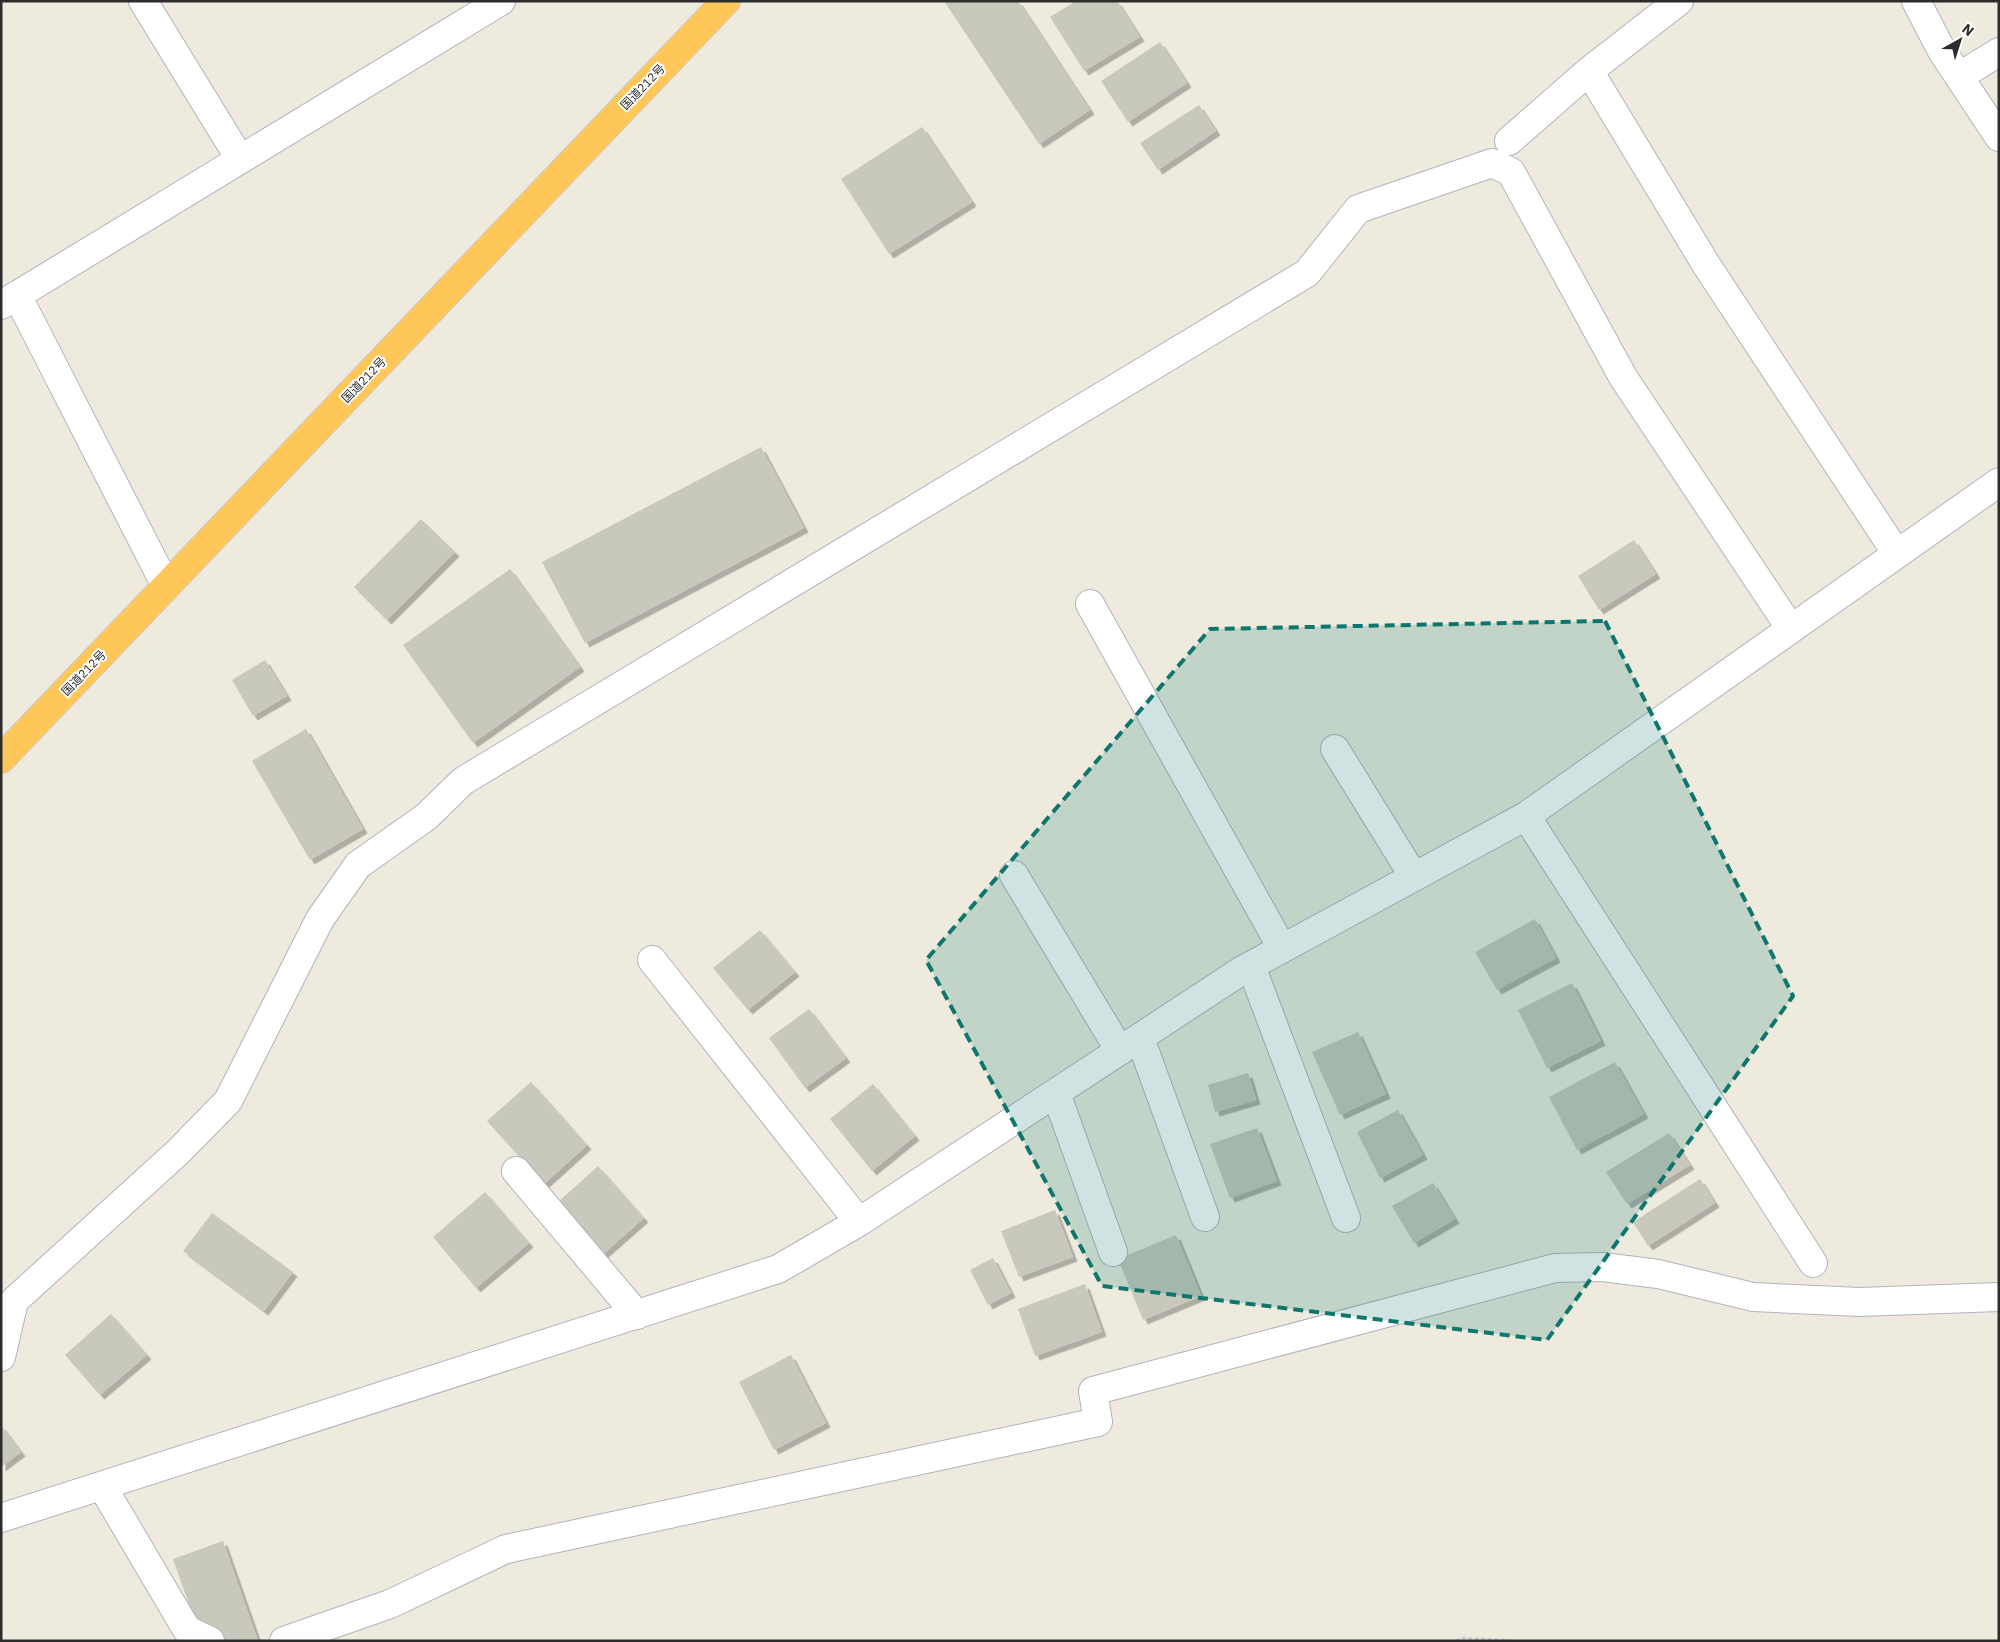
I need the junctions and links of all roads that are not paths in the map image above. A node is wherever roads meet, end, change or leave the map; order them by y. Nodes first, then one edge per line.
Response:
1 (143, 1) edge
2 (501, 1) edge
3 (726, 1) edge
4 (1679, 1) edge
5 (1916, 1) edge
6 (1999, 52) edge
7 (1589, 71) junction
8 (1960, 76) junction
9 (1999, 137) edge
10 (1509, 141) dead end
11 (240, 159) junction
12 (9, 300) edge
13 (1999, 482) edge
14 (1897, 554) junction
15 (166, 586) junction
16 (1090, 604) dead end
17 (1791, 629) junction
18 (1335, 749) dead end
19 (1, 758) edge
20 (1526, 816) junction
21 (1014, 875) dead end
22 (1414, 877) junction
23 (1282, 948) junction
24 (652, 960) dead end
25 (1251, 966) junction
26 (1130, 1044) junction
27 (1056, 1093) junction
28 (516, 1171) dead end
29 (1205, 1217) dead end
30 (1346, 1218) dead end
31 (859, 1222) junction
32 (1113, 1252) dead end
33 (1813, 1263) dead end
34 (1999, 1298) edge
35 (637, 1315) junction
36 (1, 1356) edge
37 (102, 1486) junction
38 (1, 1518) edge
39 (210, 1641) edge
40 (284, 1641) edge

1 - 11 street
2 - 11 street
3 - 15 highway, 国道212号
4 - 7 street
5 - 8 street
6 - 8 street
7 - 10 street
7 - 14 street
8 - 9 street
11 - 12 street
12 - 15 street
13 - 14 street
14 - 17 street
15 - 19 highway, 国道212号
16 - 23 street
17 - 20 street
17 - 36 street
18 - 22 street
20 - 22 street
20 - 33 street
21 - 26 street
22 - 23 street
23 - 25 street
24 - 31 street
25 - 26 street
25 - 30 street
26 - 27 street
26 - 29 street
27 - 31 street
27 - 32 street
28 - 35 street
31 - 35 street
34 - 40 street
35 - 37 street
37 - 38 street
37 - 39 street

